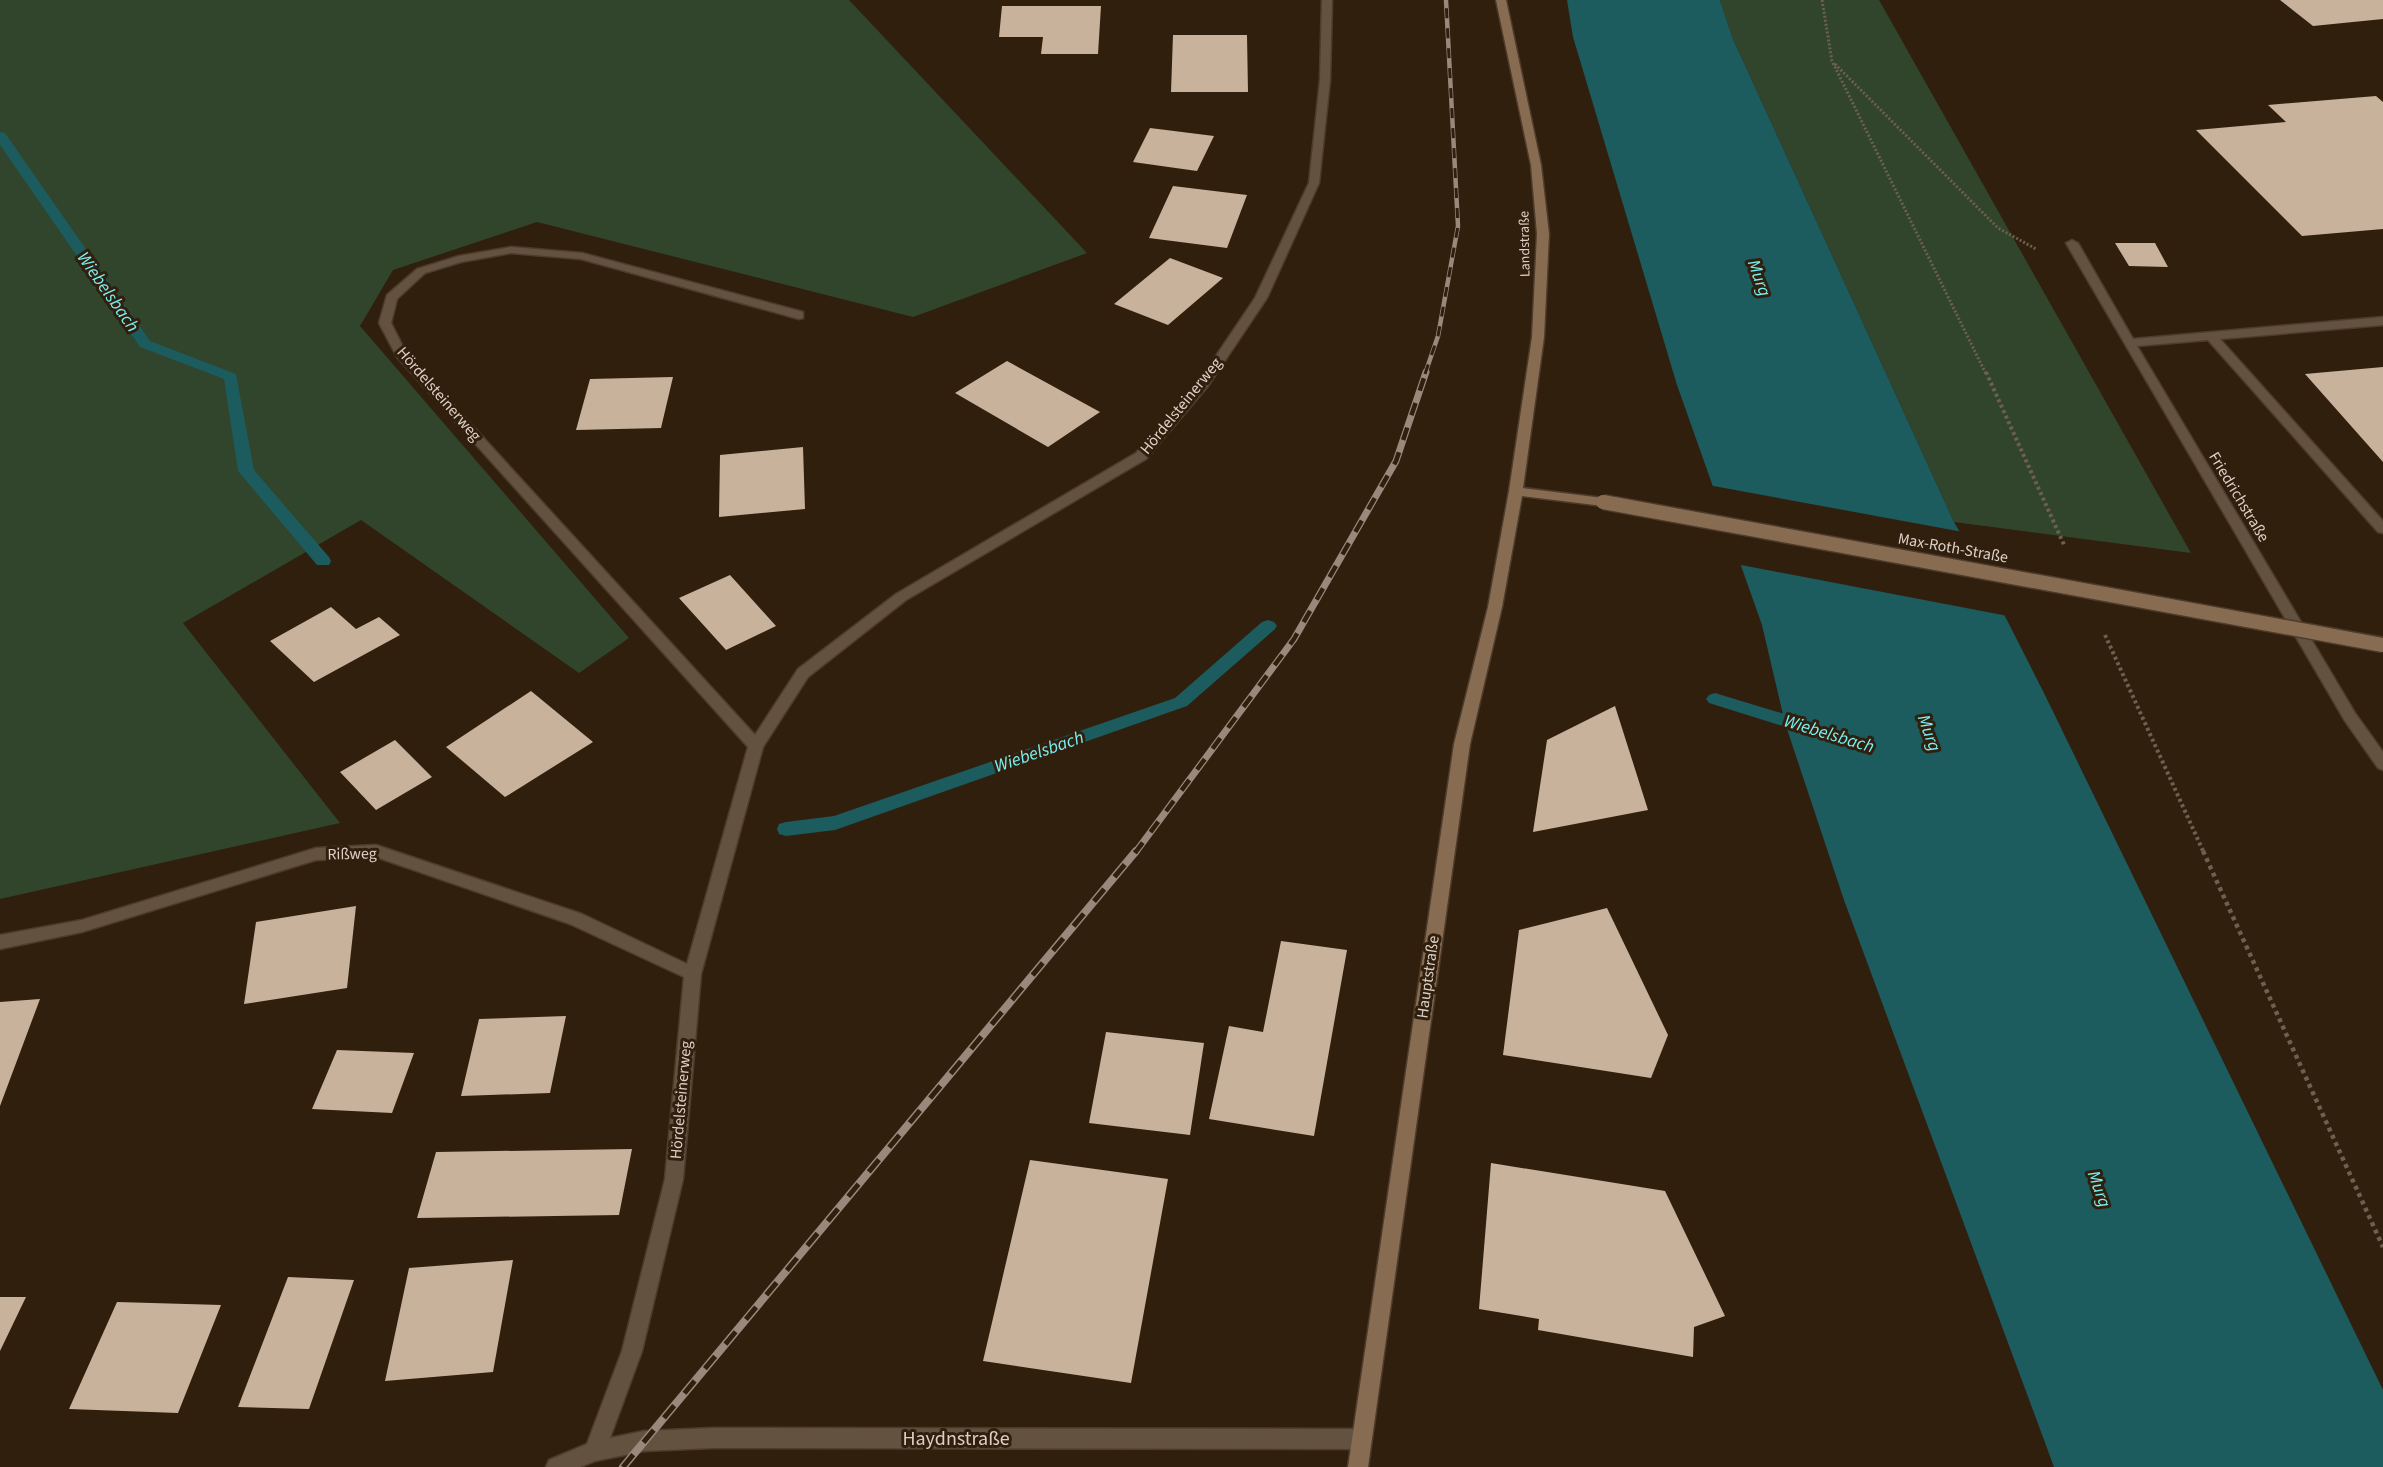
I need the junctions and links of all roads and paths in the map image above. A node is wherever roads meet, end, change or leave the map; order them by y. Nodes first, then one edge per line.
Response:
1 (1327, 0) edge
2 (1501, 0) edge
3 (1832, 61) dead end
4 (2072, 243) dead end
5 (2094, 282) junction
6 (799, 315) dead end
7 (2383, 321) edge
8 (2211, 336) junction
9 (2129, 343) junction
10 (1516, 491) junction
11 (2383, 529) edge
12 (2383, 645) edge
13 (756, 746) junction
14 (2383, 764) edge
15 (0, 942) edge
16 (693, 974) junction
17 (1361, 1439) junction
18 (595, 1451) junction
19 (556, 1467) edge
20 (1358, 1467) edge

1 - 13 street, Hördelsteinerweg
2 - 10 street, Landstraße
3 - 5 path
4 - 5 street, Friedrichstraße
5 - 9 street, Friedrichstraße
6 - 13 street, Hördelsteinerweg
7 - 8 street
8 - 9 street
8 - 11 street
9 - 14 street, Friedrichstraße
10 - 12 street, Max-Roth-Straße, bridge
10 - 17 street, Hauptstraße
13 - 16 street, Hördelsteinerweg
15 - 16 street, Rißweg
16 - 18 street, Hördelsteinerweg
17 - 18 street, Haydnstraße
17 - 20 street, Hauptstraße
18 - 19 street, Haydnstraße

